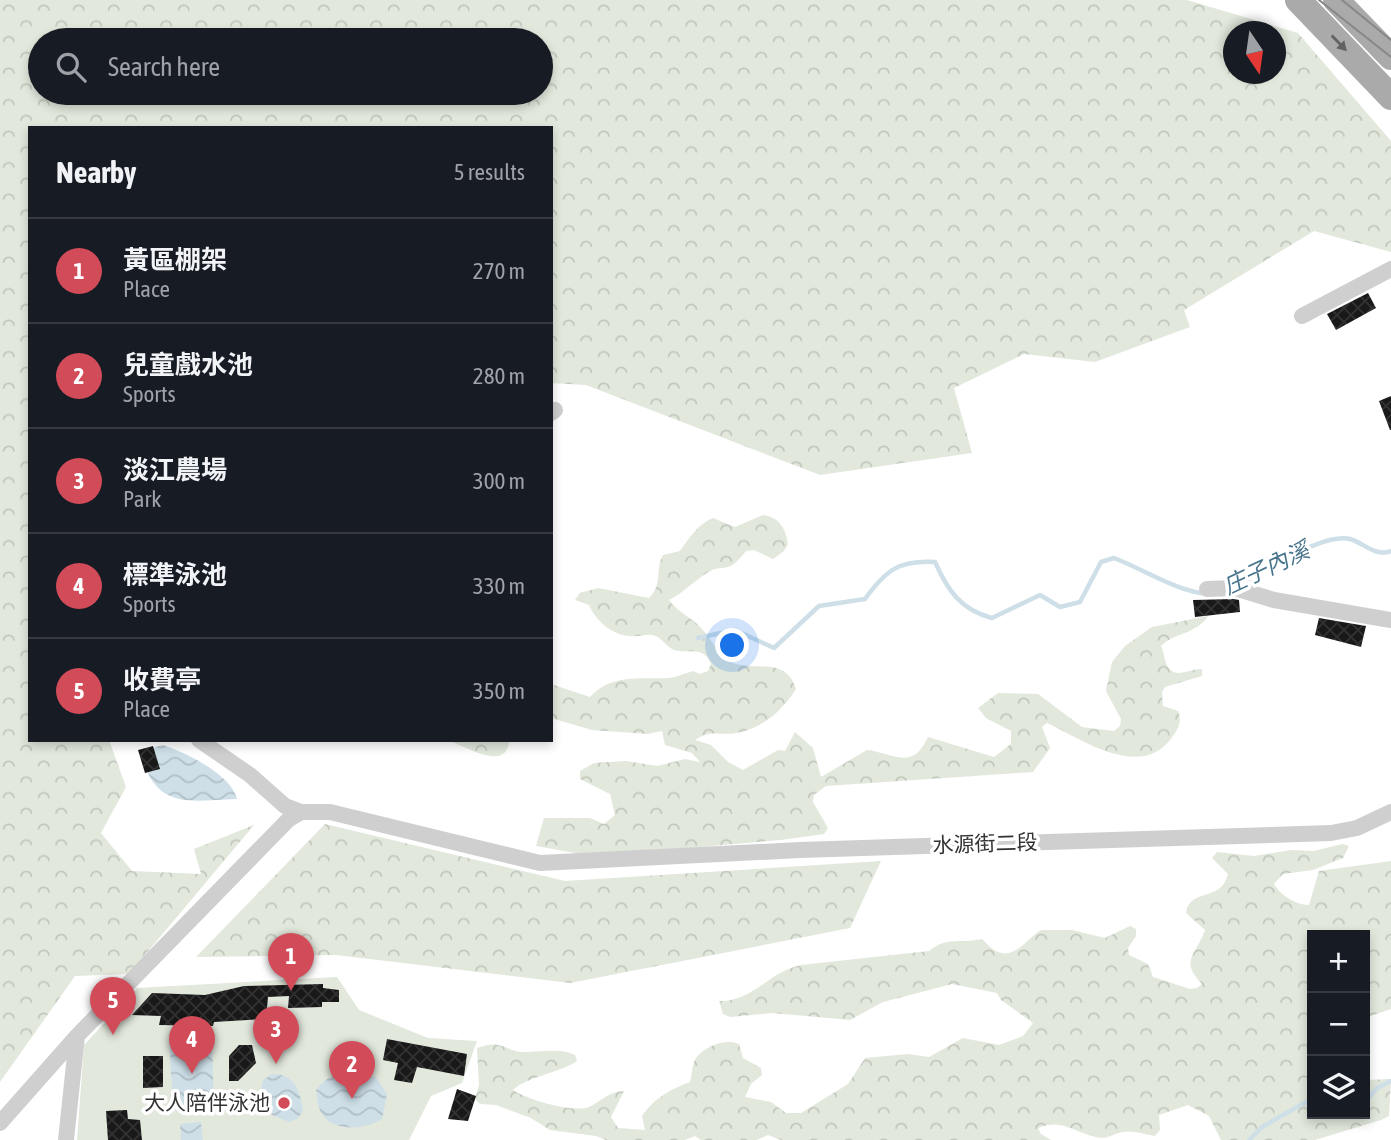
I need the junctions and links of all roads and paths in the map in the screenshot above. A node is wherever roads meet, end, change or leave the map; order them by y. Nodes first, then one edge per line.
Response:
1 (1298, 0) edge
2 (1336, 0) edge
3 (1391, 57) edge
4 (1386, 92) edge
5 (1391, 270) edge
6 (1302, 316) dead end
7 (1207, 589) dead end
8 (1391, 620) edge
9 (202, 742) edge
10 (301, 811) junction
11 (1391, 812) edge
12 (77, 1037) junction
13 (0, 1123) edge
14 (66, 1140) edge

1 -> 4 main road
2 - 3 main road
5 - 6 street
7 - 8 street
9 - 10 street
10 - 11 street, 水源街二段
10 - 12 street
12 - 13 street
12 - 14 street

